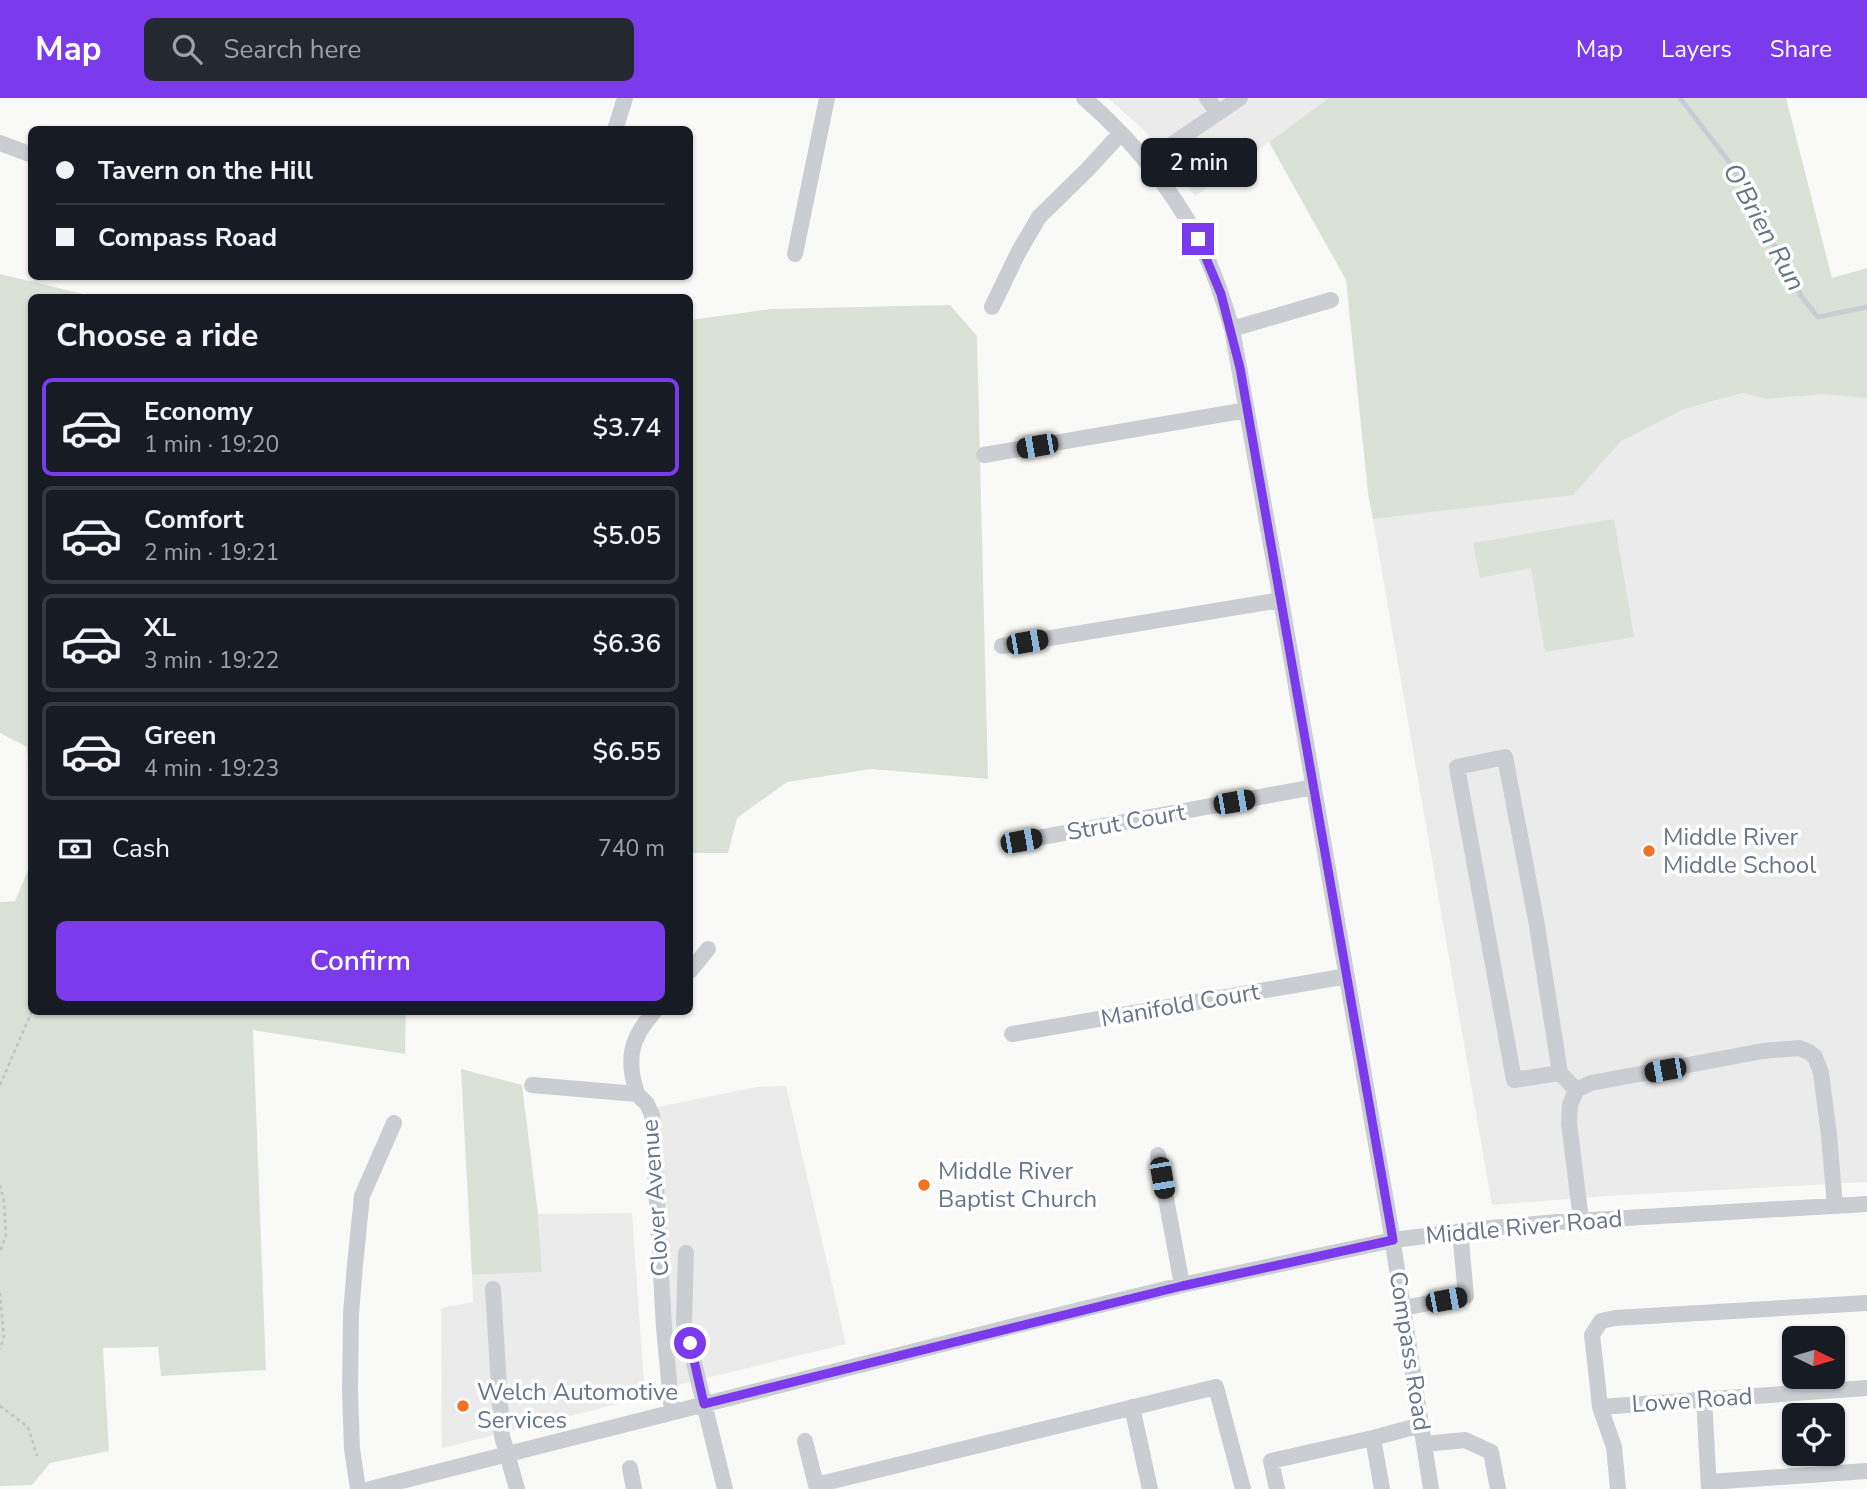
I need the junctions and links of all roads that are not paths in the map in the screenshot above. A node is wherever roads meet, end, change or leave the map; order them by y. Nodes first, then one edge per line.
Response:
1 (625, 98) edge
2 (827, 98) edge
3 (1084, 98) edge
4 (1207, 98) edge
5 (1240, 98) edge
6 (1217, 113) junction
7 (616, 126) edge
8 (1121, 133) junction
9 (0, 143) edge
10 (28, 154) edge
11 (1146, 162) junction
12 (795, 254) dead end
13 (1331, 300) dead end
14 (992, 307) dead end
15 (1231, 330) junction
16 (1247, 410) junction
17 (984, 455) dead end
18 (1281, 600) junction
19 (1002, 646) dead end
20 (1314, 787) junction
21 (1021, 841) dead end
22 (708, 949) dead end
23 (693, 967) edge
24 (1347, 976) junction
25 (651, 1015) edge
26 (1012, 1034) dead end
27 (1560, 1073) junction
28 (532, 1085) dead end
29 (1576, 1090) junction
30 (637, 1094) junction
31 (394, 1123) dead end
32 (1158, 1155) dead end
33 (1867, 1204) edge
34 (1835, 1206) junction
35 (1581, 1220) junction
36 (1460, 1231) junction
37 (1393, 1240) junction
38 (686, 1252) dead end
39 (1182, 1286) junction
40 (493, 1289) dead end
41 (1867, 1303) edge
42 (1403, 1308) junction
43 (1867, 1388) edge
44 (1704, 1399) junction
45 (704, 1404) junction
46 (1132, 1407) junction
47 (1601, 1407) junction
48 (672, 1412) junction
49 (1421, 1425) junction
50 (1373, 1438) junction
51 (805, 1441) dead end
52 (1424, 1444) junction
53 (507, 1454) junction
54 (630, 1468) dead end
55 (1867, 1471) edge
56 (1785, 1483) edge
57 (411, 1484) edge
58 (1709, 1486) edge
59 (817, 1487) edge
60 (358, 1489) edge
61 (370, 1489) edge
62 (517, 1489) edge
63 (634, 1489) edge
64 (725, 1489) edge
65 (1150, 1489) edge
66 (1243, 1489) edge
67 (1278, 1489) edge
68 (1382, 1489) edge
69 (1431, 1489) edge
70 (1498, 1489) edge
71 (1618, 1489) edge

1 - 7 street
2 - 12 street
3 - 8 street, Compass Road
4 - 6 street
5 - 6 street
6 - 11 street
8 - 11 street, Compass Road
8 - 14 street
9 - 10 street
11 - 15 street, Compass Road
13 - 15 street
15 - 16 street, Compass Road
16 - 17 street
16 - 18 street, Compass Road
18 - 19 street
18 - 20 street, Compass Road
20 - 21 street, Strut Court
20 - 24 street, Compass Road
22 - 23 street
24 - 26 street, Manifold Court
24 - 37 street, Compass Road
25 - 30 street
27 - 27 street
27 - 29 street
28 - 30 street, Clover Avenue
29 - 34 street
29 - 35 street
30 - 48 street, Clover Avenue
31 - 60 street
32 - 39 street
33 - 34 street, Middle River Road
34 - 35 street, Middle River Road
35 - 36 street, Middle River Road
36 - 37 street, Middle River Road
36 - 42 street
37 - 39 street, Middle River Road
37 - 42 street, Compass Road
38 - 45 street
39 - 45 street, Middle River Road
40 - 53 street
41 - 47 street
42 - 49 street, Compass Road
43 - 44 street, Lowe Road
44 - 47 street, Lowe Road
44 - 58 street
45 - 48 street, Middle River Road
45 - 64 street
46 - 59 street
46 - 65 street
46 - 66 street
47 - 71 street
48 - 53 street, Middle River Road
49 - 50 street
49 - 52 street, Compass Road
50 - 67 street
50 - 68 street
51 - 59 street
52 - 69 street, Compass Road
52 - 70 street
53 - 57 street, Middle River Road
53 - 62 street
54 - 63 street
55 - 56 street
56 - 58 street
57 - 61 street, Middle River Road

